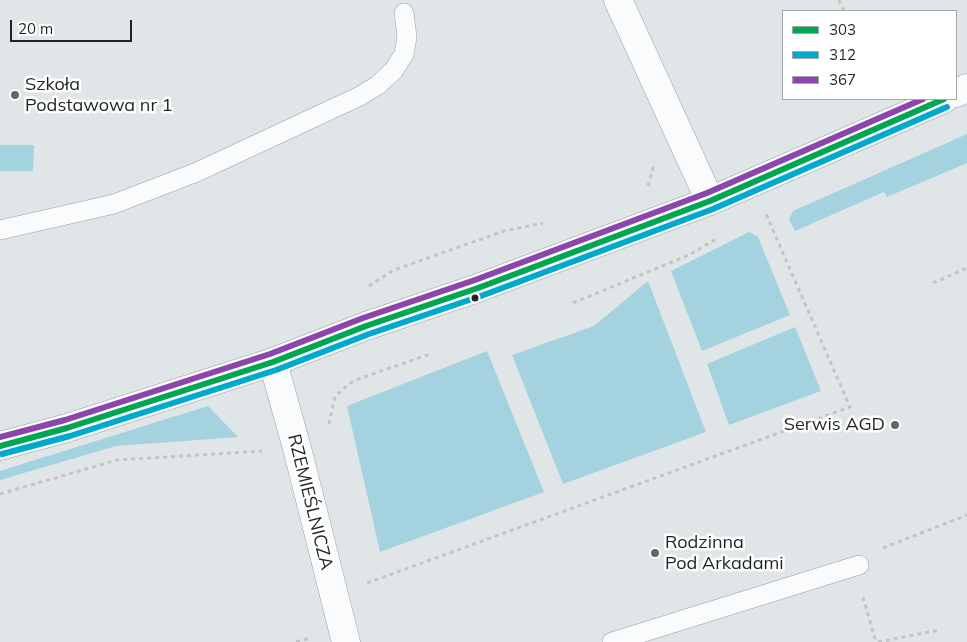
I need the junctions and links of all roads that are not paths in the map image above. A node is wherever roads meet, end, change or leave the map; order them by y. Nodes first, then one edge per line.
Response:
1 (618, 0) edge
2 (404, 13) dead end
3 (942, 100) edge
4 (710, 201) junction
5 (0, 230) edge
6 (273, 362) junction
7 (0, 446) edge
8 (859, 565) road end
9 (346, 642) edge
10 (612, 642) edge

1 - 4 street
2 - 5 lane
3 - 4 street
4 - 6 street
6 - 7 street
6 - 9 street, RZEMIEŚLNICZA
8 - 10 lane

